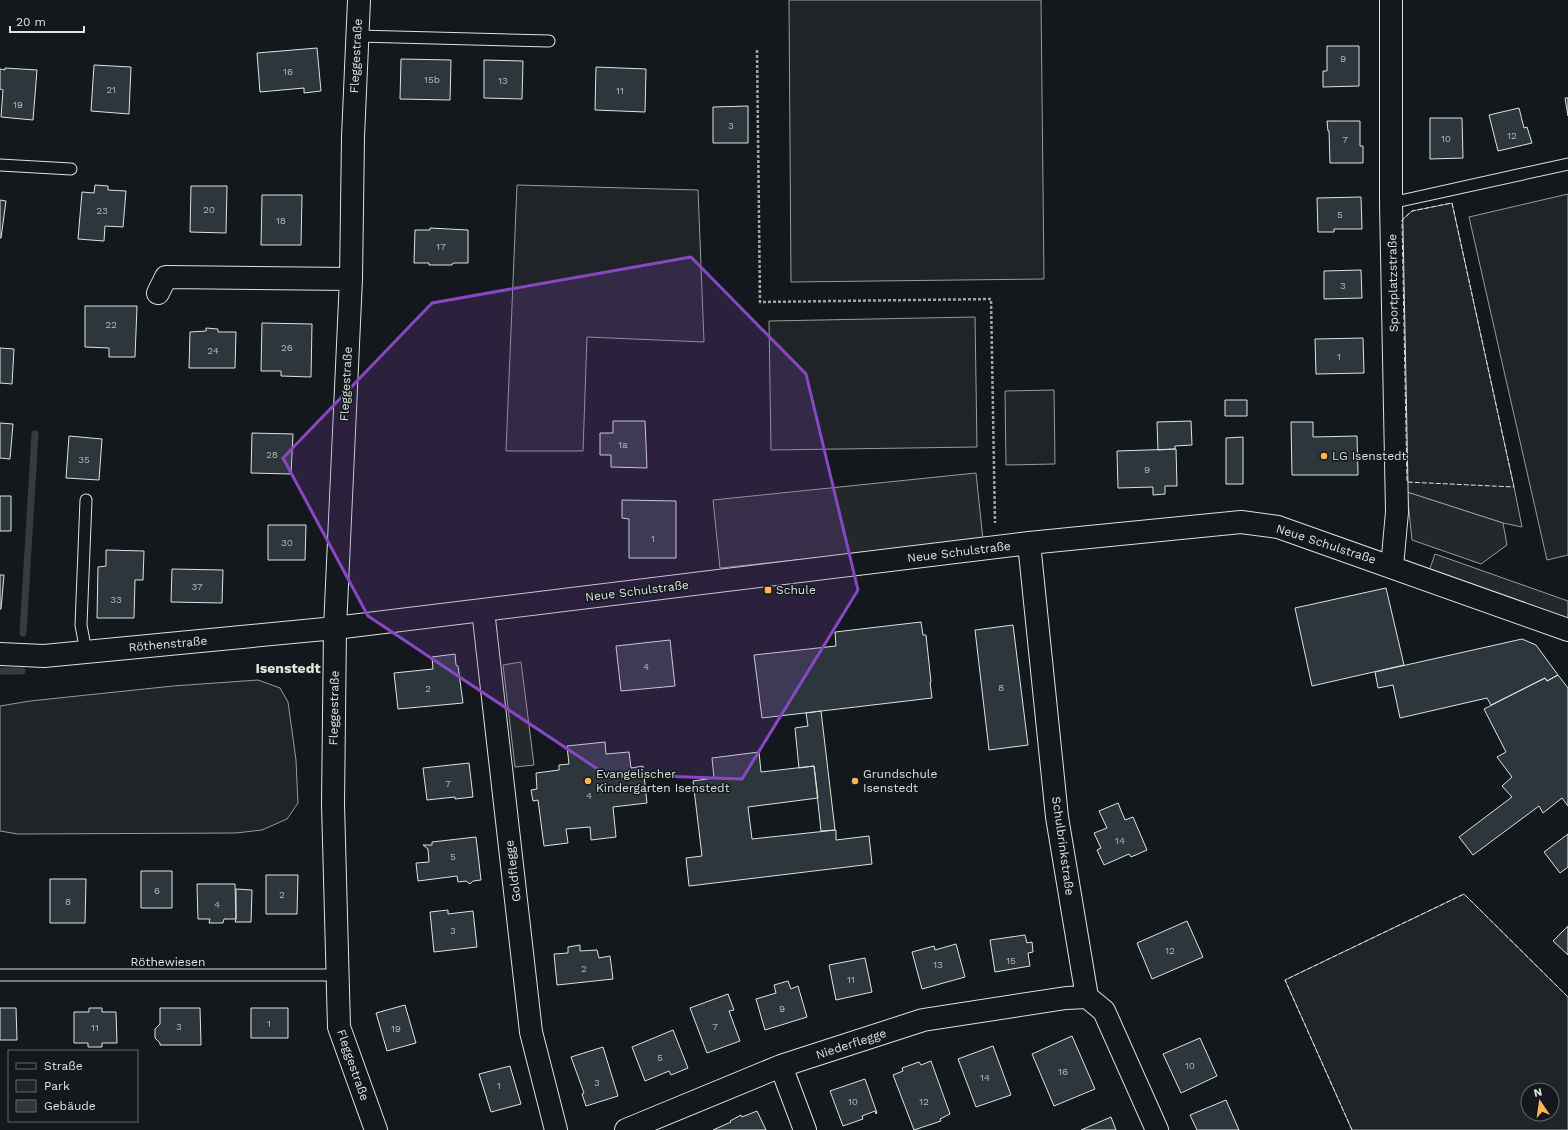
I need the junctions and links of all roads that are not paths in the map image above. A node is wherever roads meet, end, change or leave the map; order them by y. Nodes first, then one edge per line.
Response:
1 (359, 0) edge
2 (1391, 0) edge
3 (358, 36) junction
4 (549, 41) dead end
5 (1568, 164) edge
6 (0, 165) edge
7 (71, 169) dead end
8 (1391, 203) junction
9 (351, 279) junction
10 (158, 293) dead end
11 (86, 500) dead end
12 (1029, 543) junction
13 (1392, 566) junction
14 (483, 610) junction
15 (335, 628) junction
16 (1568, 630) edge
17 (86, 652) junction
18 (0, 654) edge
19 (0, 975) edge
20 (337, 975) junction
21 (1087, 997) junction
22 (781, 1066) junction
23 (376, 1130) edge
24 (556, 1130) edge
25 (626, 1130) edge
26 (805, 1130) edge
27 (1157, 1130) edge

1 - 3 street, Fleggestraße
2 - 8 street, Sportplatzstraße
3 - 4 lane
3 - 9 street, Fleggestraße
5 - 8 lane
6 - 7 lane
8 - 13 street, Sportplatzstraße
9 - 10 street
9 - 15 street, Fleggestraße
11 - 17 lane
12 - 13 street, Neue Schulstraße
12 - 14 street, Neue Schulstraße
12 - 21 street, Schulbrinkstraße
13 - 16 street, Neue Schulstraße
14 - 15 street, Neue Schulstraße
14 - 24 street, Goldflegge
15 - 17 street, Röthenstraße
15 - 20 street, Fleggestraße
17 - 18 street, Röthenstraße
19 - 20 lane, Röthewiesen
20 - 23 street, Fleggestraße
21 - 22 street, Niederflegge
21 - 27 street
22 - 25 street, Niederflegge
22 - 26 street

